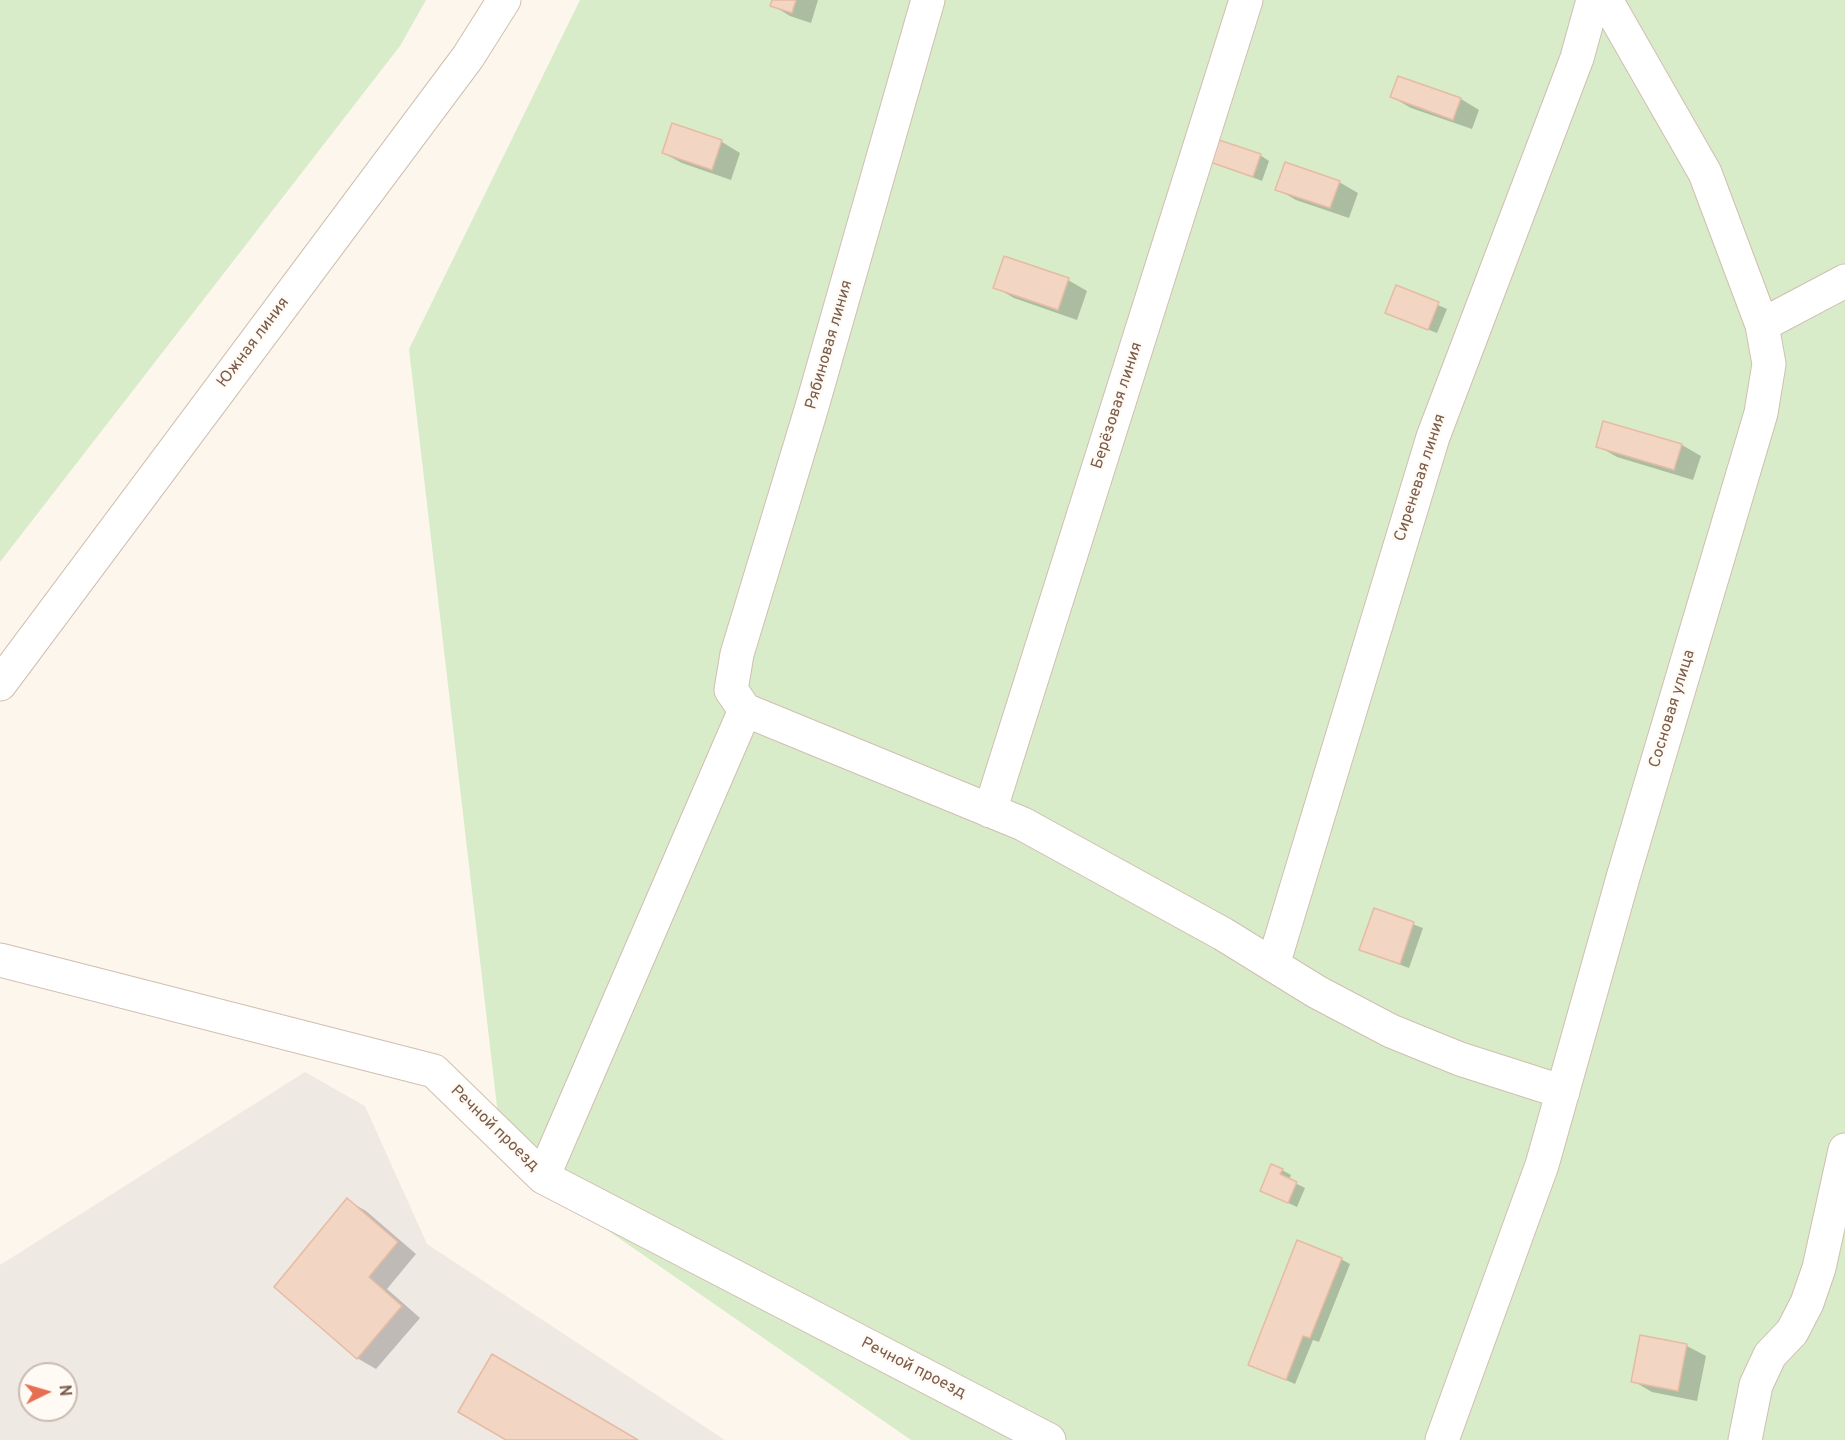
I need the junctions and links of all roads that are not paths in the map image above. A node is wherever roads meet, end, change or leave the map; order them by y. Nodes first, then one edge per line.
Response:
1 (504, 0) edge
2 (928, 0) edge
3 (1246, 0) edge
4 (1593, 0) edge
5 (1606, 0) edge
6 (1845, 281) edge
7 (1762, 325) junction
8 (0, 684) edge
9 (738, 700) junction
10 (990, 811) junction
11 (0, 960) edge
12 (1273, 965) junction
13 (1563, 1092) junction
14 (1845, 1150) edge
15 (543, 1177) junction
16 (1049, 1440) edge
17 (1442, 1440) edge
18 (1745, 1440) edge

1 - 8 street, Южная линия
2 - 9 street, Рябиновая линия
3 - 10 street, Берёзовая линия
4 - 12 street, Сиреневая линия
5 - 7 street, Сосновая улица
6 - 7 street
7 - 13 street, Сосновая улица
9 - 10 street
9 - 15 street, Рябиновая линия
10 - 12 street
11 - 15 street, Речной проезд
12 - 13 street
13 - 17 street, Сосновая улица
14 - 18 street
15 - 16 street, Речной проезд

